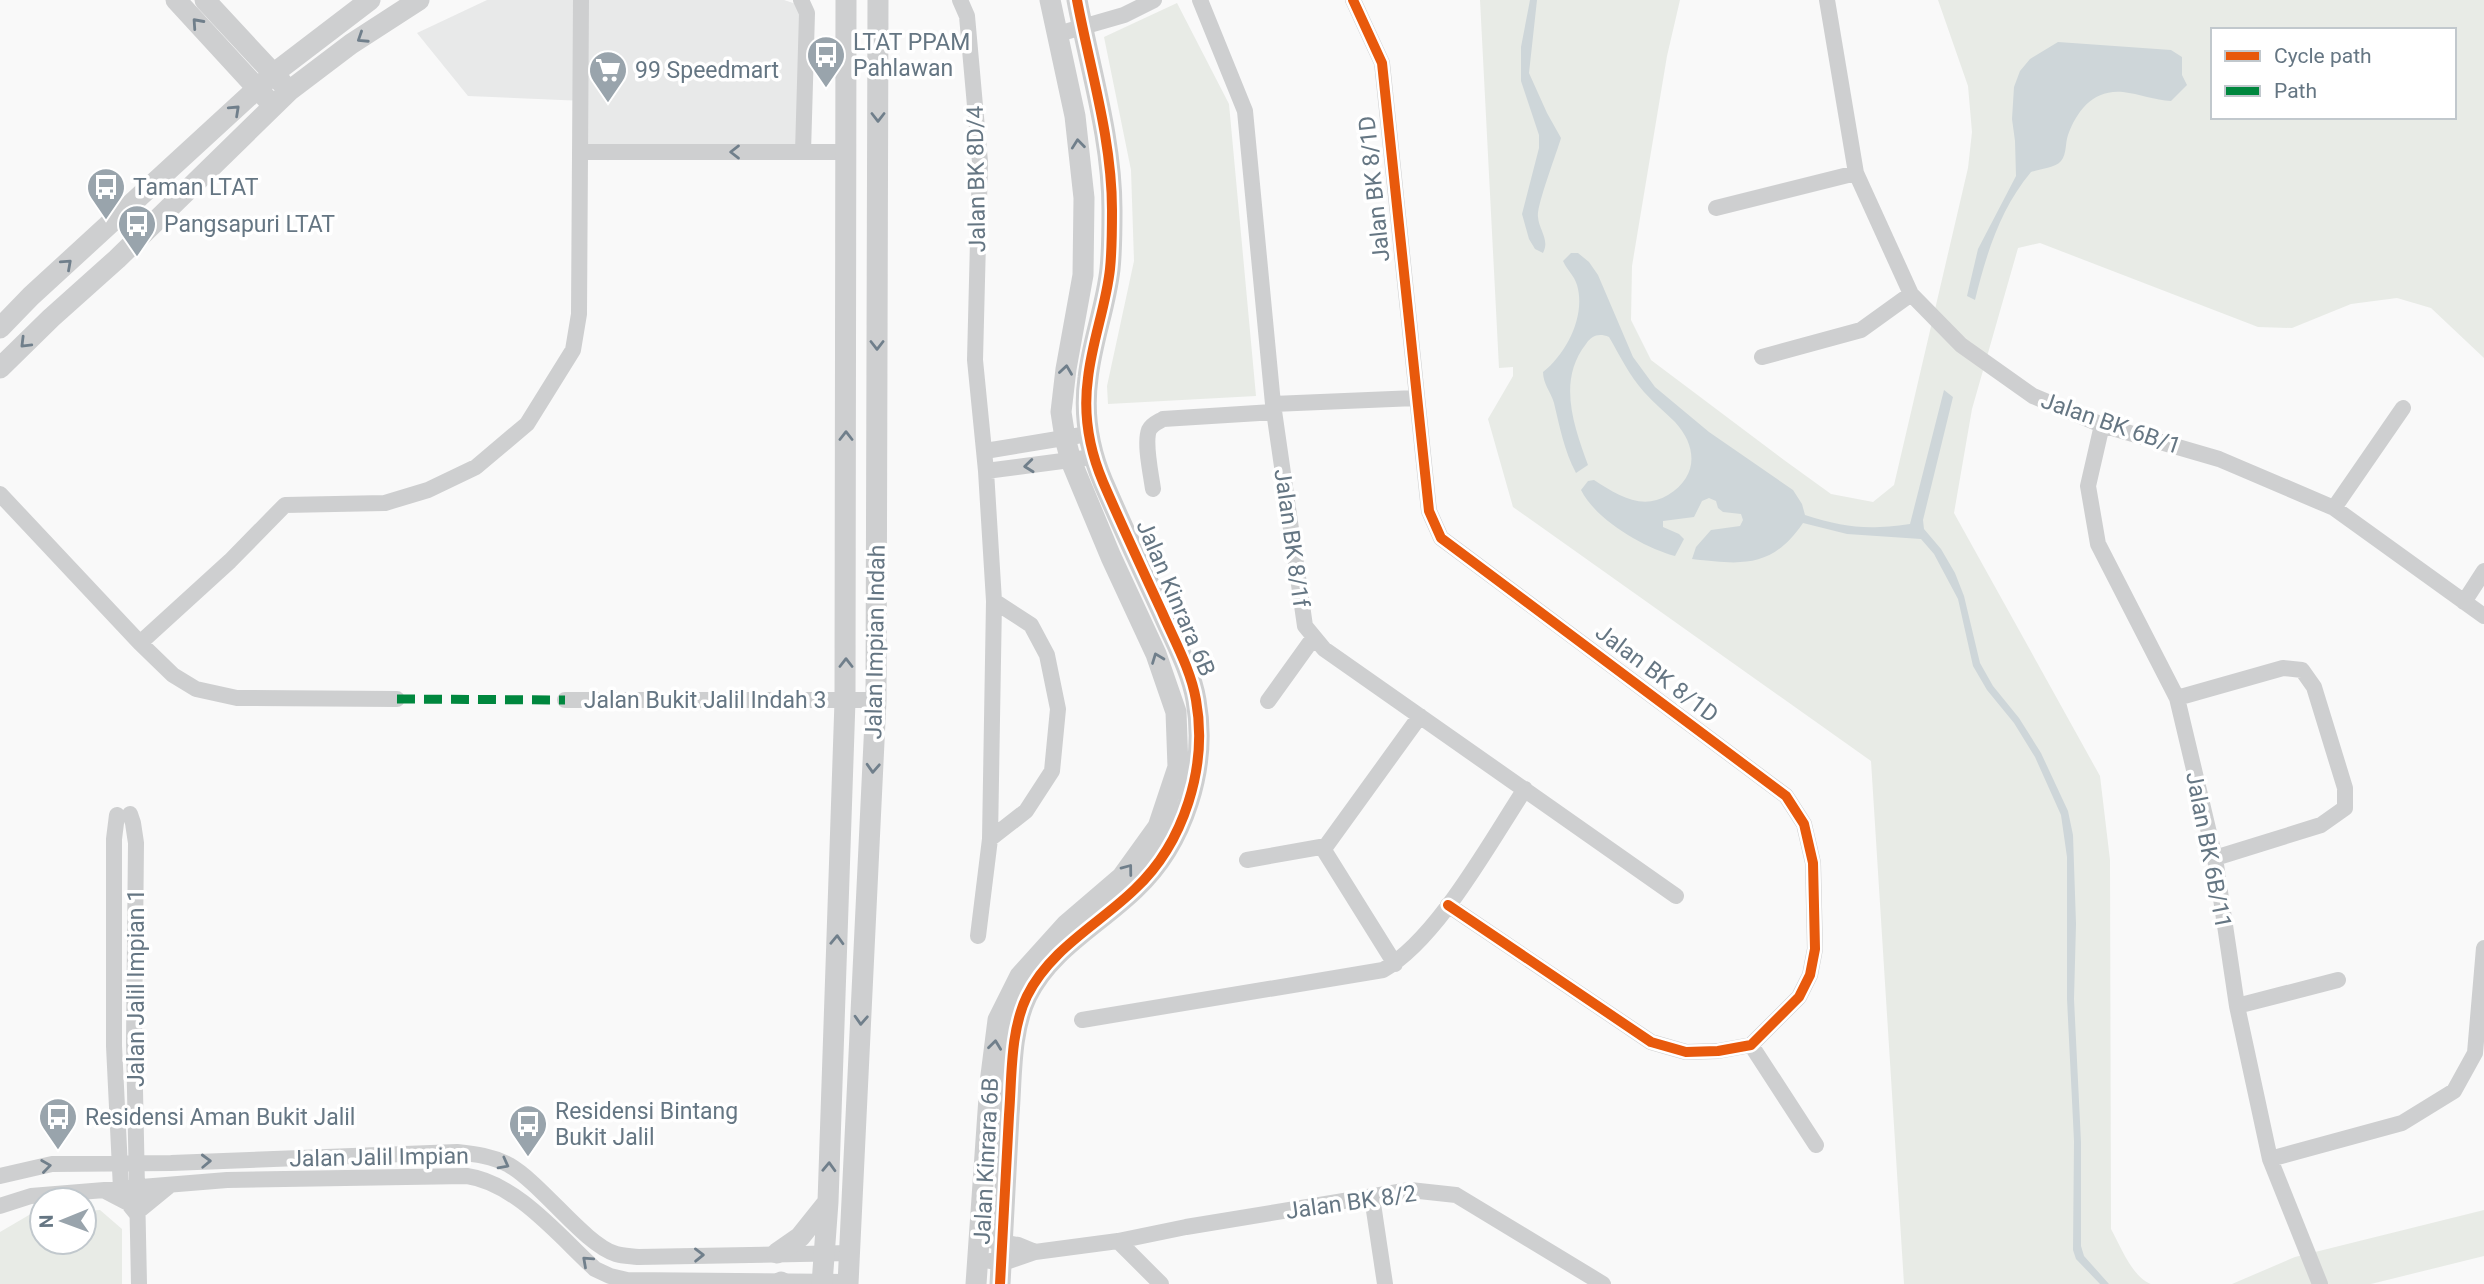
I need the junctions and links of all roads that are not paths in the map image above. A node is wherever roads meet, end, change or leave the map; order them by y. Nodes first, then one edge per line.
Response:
1 (176, 0) edge
2 (205, 0) edge
3 (370, 0) edge
4 (419, 0) edge
5 (581, 0) edge
6 (801, 0) edge
7 (878, 0) edge
8 (960, 0) edge
9 (1050, 0) edge
10 (1077, 0) edge
11 (1152, 0) edge
12 (1199, 0) edge
13 (1353, 0) edge
14 (1827, 0) edge
15 (845, 2) edge
16 (1082, 26) junction
17 (1058, 34) junction
18 (266, 81) junction
19 (289, 91) junction
20 (273, 106) junction
21 (581, 152) junction
22 (803, 152) junction
23 (846, 152) junction
24 (1856, 173) junction
25 (1716, 208) dead end
26 (1910, 294) junction
27 (31, 296) junction
28 (51, 318) junction
29 (0, 328) edge
30 (1762, 357) dead end
31 (0, 368) edge
32 (1416, 398) junction
33 (1273, 408) junction
34 (2403, 408) dead end
35 (2102, 425) junction
36 (1088, 434) junction
37 (1065, 438) junction
38 (985, 451) junction
39 (1093, 457) junction
40 (1071, 461) junction
41 (986, 471) junction
42 (1153, 489) dead end
43 (0, 494) edge
44 (2334, 508) junction
45 (2484, 571) edge
46 (994, 601) junction
47 (2464, 602) junction
48 (2484, 616) edge
49 (1314, 637) junction
50 (140, 643) junction
51 (2177, 698) junction
52 (397, 699) dead end
53 (565, 700) dead end
54 (876, 700) junction
55 (845, 701) junction
56 (1268, 701) dead end
57 (1420, 716) junction
58 (1525, 789) junction
59 (990, 839) junction
60 (1322, 847) junction
61 (136, 849) junction
62 (114, 850) junction
63 (2215, 858) junction
64 (1247, 860) dead end
65 (1676, 896) dead end
66 (1448, 905) junction
67 (978, 936) dead end
68 (2484, 948) edge
69 (1395, 964) junction
70 (2338, 980) dead end
71 (2237, 1006) junction
72 (1082, 1020) dead end
73 (1751, 1045) junction
74 (137, 1132) junction
75 (118, 1135) junction
76 (1816, 1145) dead end
77 (2270, 1158) junction
78 (93, 1163) junction
79 (120, 1163) junction
80 (137, 1163) junction
81 (171, 1163) junction
82 (0, 1176) edge
83 (172, 1185) junction
84 (121, 1189) junction
85 (1372, 1197) junction
86 (828, 1202) junction
87 (0, 1206) edge
88 (136, 1213) junction
89 (978, 1238) junction
90 (1118, 1241) junction
91 (824, 1252) junction
92 (1001, 1252) junction
93 (777, 1253) junction
94 (850, 1253) junction
95 (977, 1261) junction
96 (783, 1283) edge
97 (822, 1283) edge
98 (848, 1283) edge
99 (139, 1284) edge
100 (976, 1284) edge
101 (1000, 1284) edge
102 (1161, 1284) edge
103 (1385, 1284) edge
104 (1603, 1284) edge
105 (2320, 1284) edge

18 -> 1 street
2 - 18 street
3 - 18 street
4 -> 19 street
5 - 21 street
6 - 22 street
7 -> 54 street, Jalan Impian Indah
8 - 38 street, Jalan BK 8D/4
9 - 17 street, Jalan Kinrara 6B
10 - 16 street, Jalan Kinrara 6B
11 - 16 street
12 - 33 street, Jalan BK 8/1f
13 - 32 street, Jalan BK 8/1D
14 - 24 street, Jalan BK 6B/1
15 - 23 street, Jalan Impian Indah
16 - 17 street
16 - 36 street, Jalan Kinrara 6B
37 -> 17 street, Jalan Kinrara 6B
18 - 19 street
18 - 20 street
27 -> 18 street
19 - 20 street
20 - 28 street
22 -> 21 street
21 - 50 street
22 - 23 street
55 -> 23 street, Jalan Impian Indah
24 - 25 street
24 - 26 street, Jalan BK 6B/1
26 - 30 street
26 - 35 street, Jalan BK 6B/1
27 - 28 street
27 - 29 street
28 -> 31 street
32 - 33 street
32 - 73 street, Jalan BK 8/1D
33 - 42 street
33 - 49 street, Jalan BK 8/1f
34 - 44 street
35 - 44 street, Jalan BK 6B/1
35 - 51 street, Jalan BK 6B/11
36 - 37 street
36 - 39 street, Jalan Kinrara 6B
37 - 38 street
37 - 40 street, Jalan Kinrara 6B
38 - 41 street, Jalan BK 8D/4
39 - 40 street
39 - 92 street, Jalan Kinrara 6B
40 -> 41 street
89 -> 40 street, Jalan Kinrara 6B
41 - 46 street, Jalan BK 8D/4
43 - 50 street
44 - 47 street, Jalan BK 6B/1
45 - 47 street
46 - 59 street, Jalan BK 8D/4
46 - 59 street
47 - 48 street, Jalan BK 6B/1
49 - 56 street
49 - 57 street, Jalan BK 8/1f
50 - 52 street
51 - 63 street, Jalan BK 6B/11
51 - 63 street
53 - 55 street, Jalan Bukit Jalil Indah 3
54 - 55 street, Jalan Bukit Jalil Indah 3
54 -> 94 street, Jalan Impian Indah
86 -> 55 street, Jalan Impian Indah
57 - 58 street, Jalan BK 8/1f
57 - 60 street
58 - 65 street, Jalan BK 8/1f
58 - 66 street
59 - 67 street, Jalan BK 8D/4
60 - 64 street
60 - 69 street
61 - 62 street
61 - 62 street, Jalan Jalil Impian 1
61 - 74 street, Jalan Jalil Impian 1
62 - 75 street, Jalan Jalil Impian 1
63 - 71 street, Jalan BK 6B/11
66 - 69 street
66 - 73 street
68 - 77 street
69 - 72 street
70 - 71 street
71 - 77 street, Jalan BK 6B/11
73 - 76 street
74 - 80 street, Jalan Jalil Impian 1
74 - 81 street
75 - 78 street
75 - 79 street, Jalan Jalil Impian 1
77 - 105 street, Jalan BK 6B/11
78 - 79 street, Jalan Jalil Impian
82 -> 78 street, Jalan Jalil Impian
79 - 80 street, Jalan Jalil Impian
79 - 84 street, Jalan Jalil Impian 1
80 - 81 street, Jalan Jalil Impian
80 - 84 street, Jalan Jalil Impian 1
81 -> 93 street, Jalan Jalil Impian
83 - 84 street, Jalan Jalil Impian
83 - 88 street
96 -> 83 street, Jalan Jalil Impian
84 - 87 street, Jalan Jalil Impian
84 - 88 street
84 - 88 street
85 - 90 street, Jalan BK 8/2
85 - 103 street
85 - 104 street, Jalan BK 8/2
86 - 91 street, Jalan Impian Indah
86 - 93 street
88 - 99 street
89 - 92 street
89 - 95 street, Jalan Kinrara 6B
90 - 92 street, Jalan BK 8/2
90 - 102 street
91 - 93 street, Jalan Jalil Impian
91 - 94 street, Jalan Jalil Impian
91 - 97 street, Jalan Impian Indah
92 - 95 street
92 - 101 street, Jalan Kinrara 6B
94 - 98 street, Jalan Impian Indah
95 - 100 street, Jalan Kinrara 6B
96 - 97 street, Jalan Jalil Impian
97 - 98 street, Jalan Jalil Impian

